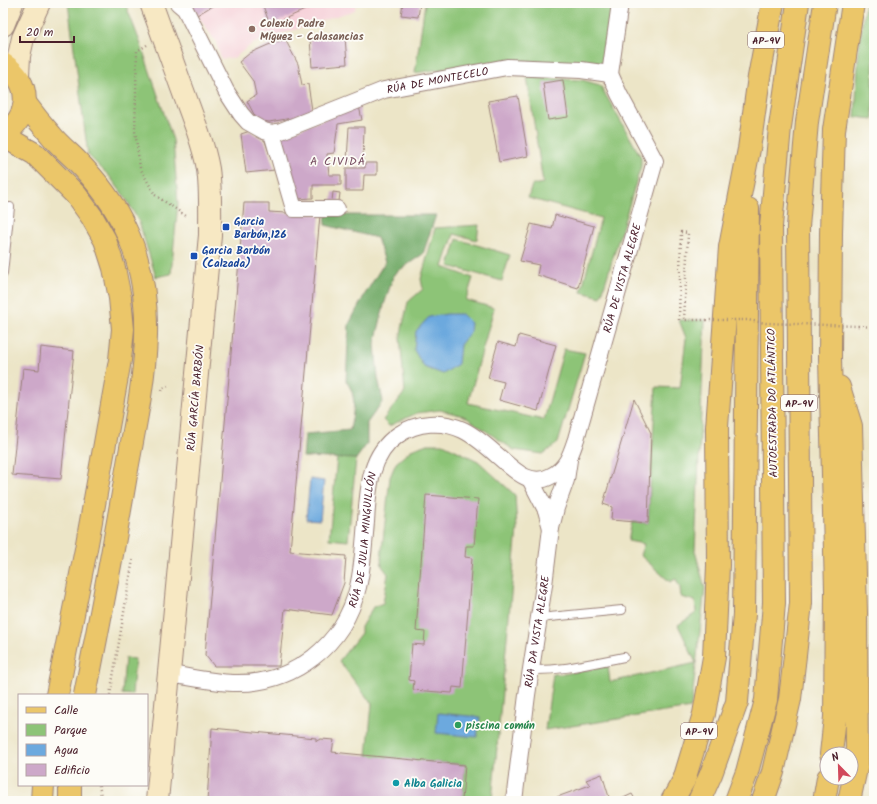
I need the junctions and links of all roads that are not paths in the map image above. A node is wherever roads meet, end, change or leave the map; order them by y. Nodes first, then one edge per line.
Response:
1 (12, 3) edge
2 (39, 3) edge
3 (151, 3) edge
4 (178, 3) edge
5 (620, 3) edge
6 (772, 3) edge
7 (798, 3) edge
8 (825, 3) edge
9 (854, 3) edge
10 (3, 24) edge
11 (10, 70) edge
12 (610, 74) junction
13 (25, 103) junction
14 (272, 133) junction
15 (3, 135) edge
16 (749, 149) junction
17 (10, 207) dead end
18 (337, 209) dead end
19 (3, 273) edge
20 (830, 358) junction
21 (569, 460) junction
22 (530, 479) junction
23 (546, 479) junction
24 (556, 508) junction
25 (551, 528) junction
26 (622, 610) dead end
27 (539, 618) junction
28 (624, 657) dead end
29 (531, 670) junction
30 (169, 674) junction
31 (57, 694) edge
32 (85, 694) edge
33 (832, 746) edge
34 (857, 746) edge
35 (43, 786) edge
36 (70, 786) edge
37 (827, 786) edge
38 (852, 786) edge
39 (857, 786) edge
40 (42, 801) edge
41 (70, 801) edge
42 (157, 801) edge
43 (514, 801) edge
44 (672, 801) edge
45 (699, 801) edge
46 (736, 801) edge
47 (763, 801) edge
48 (824, 801) edge
49 (849, 801) edge
50 (857, 801) edge

1 - 10 main road
2 - 11 main road
3 - 30 main road, RÚA GARCÍA BARBÓN
4 - 14 street
5 - 12 street
6 - 16 main road, AP-9V
7 - 46 main road, AUTOESTRADA DO ATLÁNTICO / AP-9V
8 - 47 main road, AP-9V
9 - 20 main road
11 - 13 main road
12 - 14 street, RÚA DE MONTECELO
12 - 21 street, RÚA DE VISTA ALEGRE
13 - 15 main road
13 - 32 main road
14 - 18 street
15 - 31 main road
16 - 44 main road, AP-9V
16 - 45 main road, AP-9V
17 - 19 lane
20 - 33 main road
20 - 34 main road
21 - 23 street, RÚA DE VISTA ALEGRE
21 - 24 street, RÚA DA VISTA ALEGRE
22 - 23 street, RÚA DE JULIA MINGUILLÓN
22 - 25 street, RÚA DA VISTA ALEGRE
22 - 30 street, RÚA DE JULIA MINGUILLÓN
23 - 24 street, RÚA DA VISTA ALEGRE
24 - 25 street, RÚA DA VISTA ALEGRE
25 - 27 street, RÚA DA VISTA ALEGRE
26 - 27 lane
27 - 29 street, RÚA DA VISTA ALEGRE
28 - 29 lane
29 - 43 street, RÚA DA VISTA ALEGRE
30 - 42 main road, RÚA GARCÍA BARBÓN
35 - 40 main road
36 - 41 main road
37 - 48 main road
38 - 49 main road
39 - 50 main road

